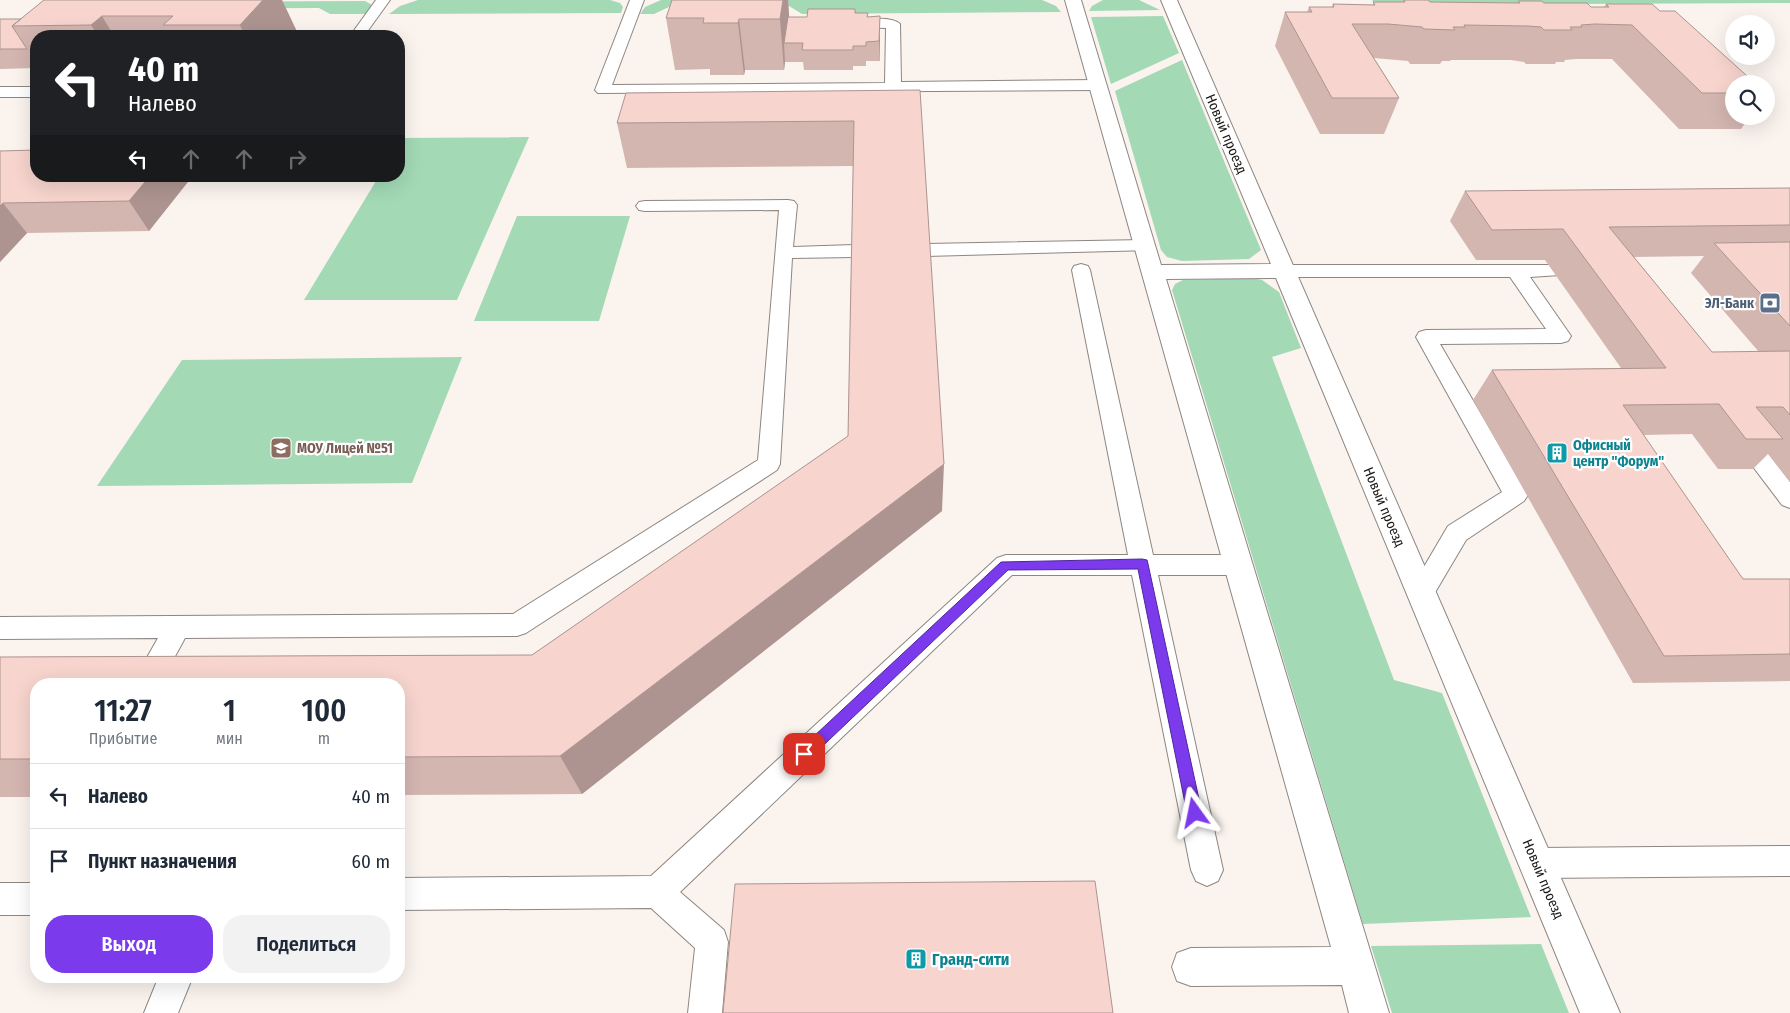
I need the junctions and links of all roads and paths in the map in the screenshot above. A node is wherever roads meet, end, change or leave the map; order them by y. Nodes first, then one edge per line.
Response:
1 (383, 0) edge
2 (638, 0) edge
3 (1074, 0) edge
4 (1169, 0) edge
5 (865, 24) edge
6 (361, 30) edge
7 (1098, 85) junction
8 (893, 87) junction
9 (0, 92) edge
10 (30, 92) edge
11 (645, 206) dead end
12 (1145, 246) junction
13 (926, 250) edge
14 (854, 251) edge
15 (783, 253) junction
16 (1081, 270) dead end
17 (1284, 271) junction
18 (1516, 271) junction
19 (1553, 271) dead end
20 (1153, 272) junction
21 (1743, 437) edge
22 (1790, 499) edge
23 (1142, 564) junction
24 (1238, 565) junction
25 (1421, 594) junction
26 (0, 628) edge
27 (177, 628) junction
28 (149, 678) edge
29 (1790, 860) edge
30 (1536, 863) junction
31 (1207, 870) dead end
32 (657, 892) junction
33 (405, 894) edge
34 (30, 897) edge
35 (0, 899) edge
36 (1356, 966) junction
37 (1191, 967) dead end
38 (173, 983) edge
39 (162, 1013) edge
40 (705, 1013) edge
41 (1370, 1013) edge
42 (1600, 1013) edge

1 - 6 lane
2 - 8 lane
3 - 7 street
4 - 17 street, Новый проезд
5 - 8 lane
7 - 8 lane
7 - 12 street
9 - 10 lane
11 - 15 lane
12 - 13 lane
12 - 20 street
14 - 15 lane
15 - 27 lane
16 - 23 lane
17 - 18 lane
17 - 20 street
17 - 25 street, Новый проезд
18 - 19 lane
18 - 25 lane
20 - 24 street
21 - 22 lane
23 - 24 lane
23 - 31 lane
23 - 32 lane
24 - 36 street
25 - 30 street, Новый проезд
26 - 27 lane
27 - 28 lane
29 - 30 lane
30 - 42 street, Новый проезд
32 - 33 lane
32 - 40 lane
34 - 35 lane
36 - 37 street
36 - 41 street
38 - 39 lane

